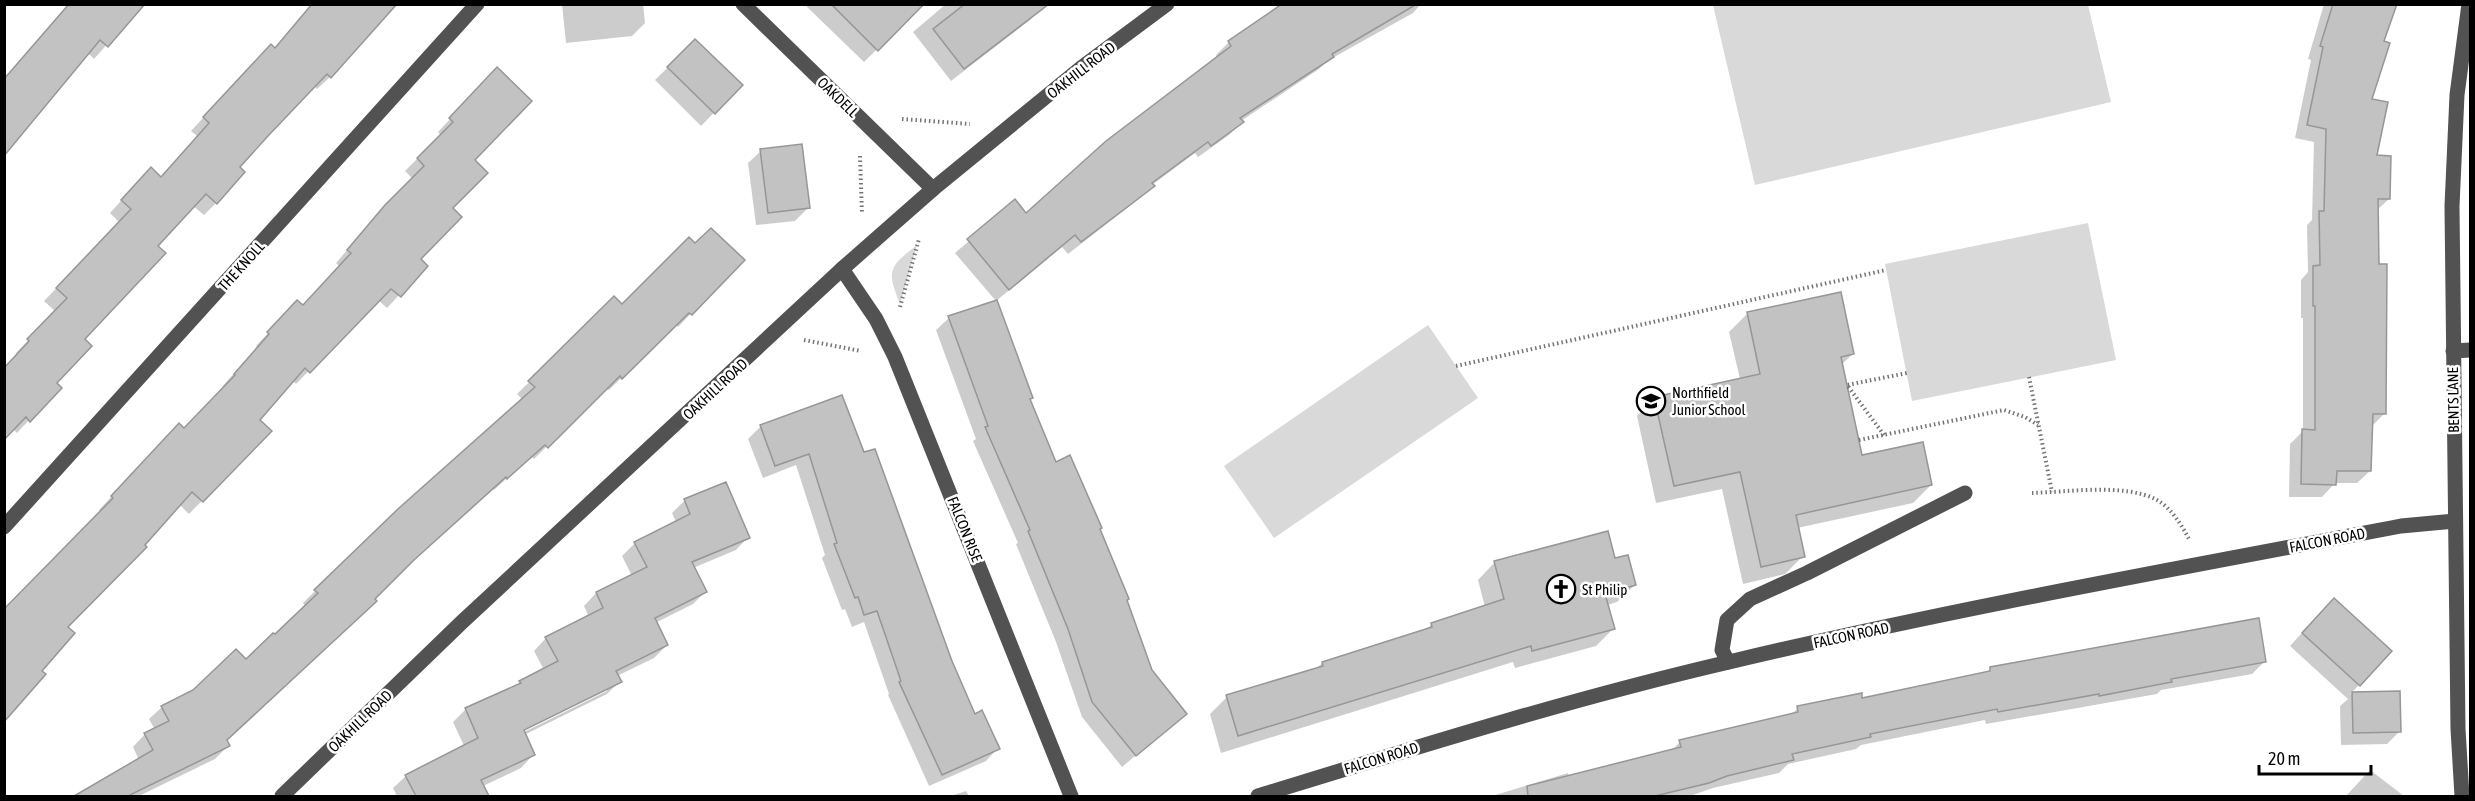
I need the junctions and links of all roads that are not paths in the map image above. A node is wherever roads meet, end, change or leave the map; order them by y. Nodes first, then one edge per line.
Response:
1 (477, 4) edge
2 (743, 4) edge
3 (1167, 4) edge
4 (2469, 4) edge
5 (933, 189) junction
6 (842, 269) junction
7 (2470, 350) edge
8 (2453, 351) junction
9 (1965, 493) dead end
10 (2455, 521) junction
11 (4, 527) edge
12 (1728, 662) junction
13 (282, 796) edge
14 (1071, 796) edge
15 (1258, 796) edge
16 (2462, 796) edge

1 - 11 street, THE KNOLL
2 - 5 street, OAKDELL
3 - 5 street, OAKHILL ROAD
4 - 8 street, BENTS LANE
5 - 6 street, OAKHILL ROAD
6 - 13 street, OAKHILL ROAD
6 - 14 street, FALCON RISE
7 - 8 street
8 - 10 street, BENTS LANE
9 - 12 street
10 - 12 street, FALCON ROAD
10 - 16 street, BENTS LANE
12 - 15 street, FALCON ROAD

